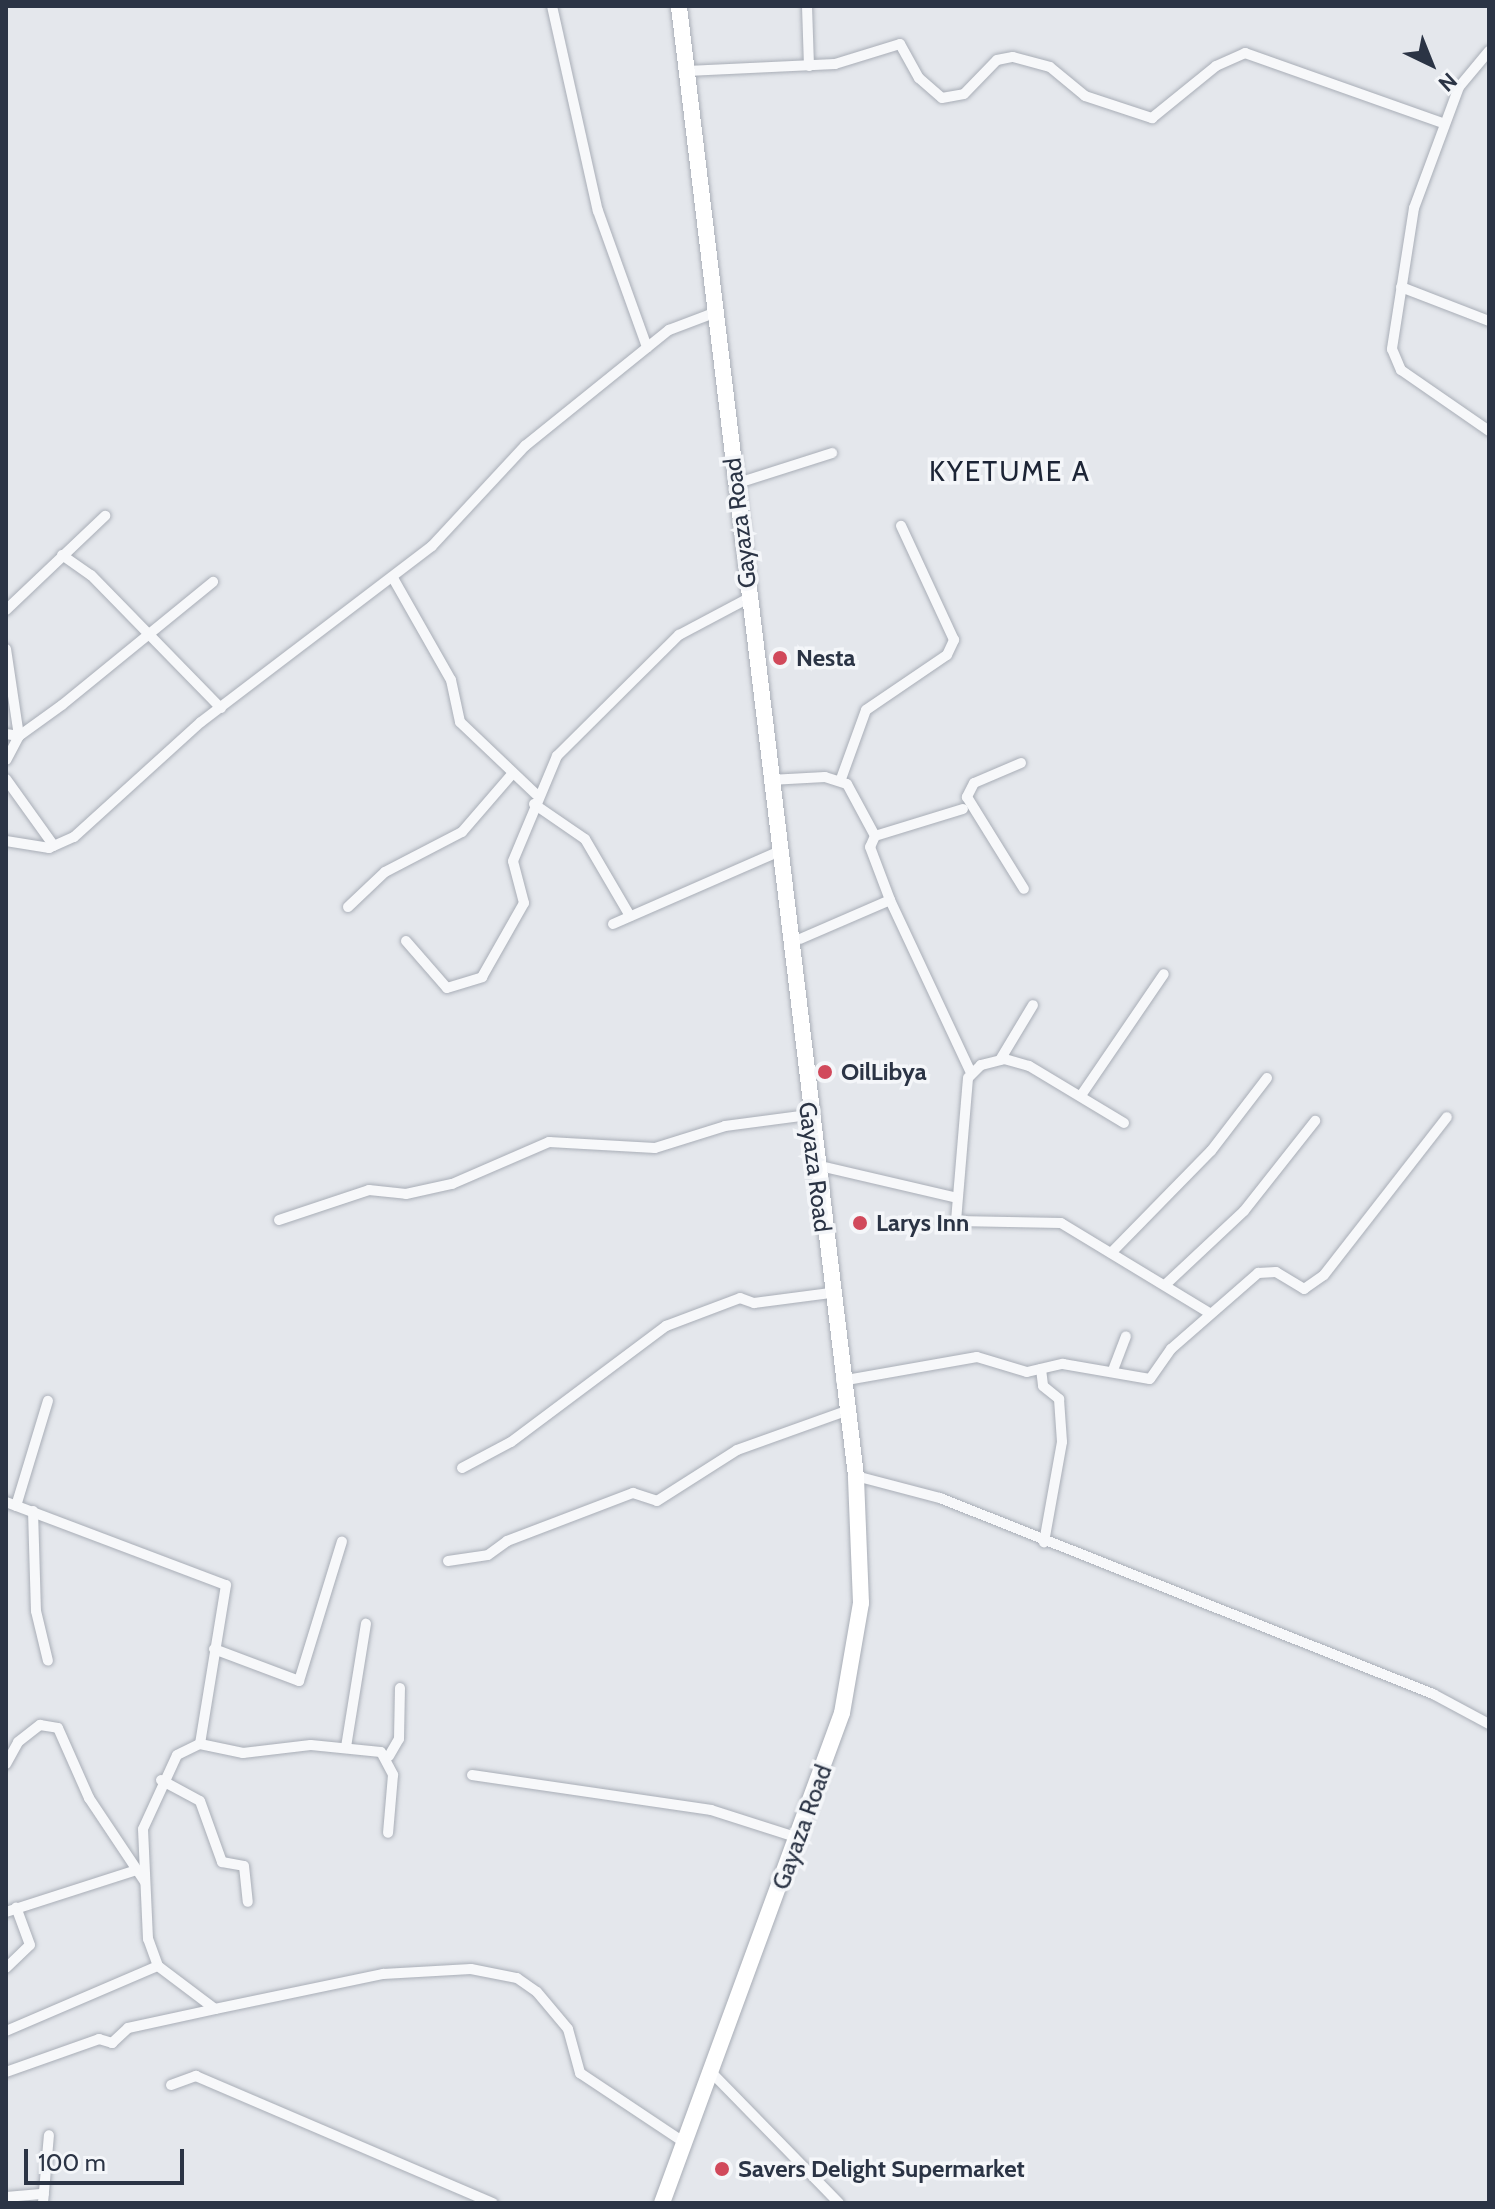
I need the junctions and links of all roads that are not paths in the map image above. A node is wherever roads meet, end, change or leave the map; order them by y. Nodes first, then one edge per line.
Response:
1 (552, 6) edge
2 (679, 6) edge
3 (807, 6) edge
4 (1489, 51) edge
5 (809, 66) junction
6 (687, 71) junction
7 (1443, 123) junction
8 (1401, 287) junction
9 (714, 313) junction
10 (1489, 321) edge
11 (647, 347) junction
12 (1489, 431) edge
13 (832, 453) dead end
14 (735, 484) junction
15 (105, 516) dead end
16 (901, 526) dead end
17 (62, 555) junction
18 (393, 578) junction
19 (213, 582) dead end
20 (749, 598) junction
21 (6, 610) edge
22 (146, 631) junction
23 (6, 649) edge
24 (221, 708) junction
25 (6, 734) edge
26 (19, 736) junction
27 (6, 760) edge
28 (1021, 763) dead end
29 (513, 773) junction
30 (6, 779) edge
31 (841, 779) junction
32 (770, 780) junction
33 (535, 799) junction
34 (963, 809) dead end
35 (875, 836) junction
36 (6, 841) edge
37 (54, 846) junction
38 (778, 852) junction
39 (1024, 889) dead end
40 (890, 900) junction
41 (348, 907) dead end
42 (630, 916) junction
43 (613, 924) dead end
44 (800, 939) dead end
45 (406, 941) dead end
46 (1164, 974) dead end
47 (1033, 1005) dead end
48 (1000, 1060) junction
49 (971, 1073) junction
50 (1267, 1078) dead end
51 (1082, 1094) junction
52 (808, 1115) junction
53 (1447, 1117) dead end
54 (1315, 1121) dead end
55 (1124, 1123) dead end
56 (816, 1165) junction
57 (954, 1197) junction
58 (279, 1220) dead end
59 (1111, 1253) junction
60 (1165, 1285) junction
61 (830, 1293) junction
62 (1211, 1314) junction
63 (1126, 1336) dead end
64 (1041, 1369) junction
65 (1113, 1370) junction
66 (841, 1381) junction
67 (48, 1401) dead end
68 (846, 1411) junction
69 (462, 1468) dead end
70 (856, 1476) junction
71 (11, 1504) edge
72 (33, 1511) junction
73 (342, 1541) dead end
74 (1044, 1542) junction
75 (448, 1561) dead end
76 (366, 1624) dead end
77 (214, 1649) junction
78 (48, 1661) dead end
79 (400, 1688) dead end
80 (1489, 1724) edge
81 (200, 1744) junction
82 (346, 1747) junction
83 (389, 1756) junction
84 (6, 1764) edge
85 (472, 1775) dead end
86 (161, 1780) junction
87 (388, 1833) dead end
88 (799, 1838) junction
89 (134, 1871) junction
90 (145, 1882) junction
91 (248, 1902) dead end
92 (11, 1910) edge
93 (158, 1966) junction
94 (6, 1968) edge
95 (215, 2009) junction
96 (6, 2031) edge
97 (6, 2072) edge
98 (712, 2073) junction
99 (171, 2085) dead end
100 (49, 2135) dead end
101 (685, 2143) junction
102 (6, 2197) edge
103 (44, 2198) edge
104 (493, 2203) edge
105 (662, 2203) edge
106 (839, 2203) edge

1 - 11 street
2 - 6 main road, Gayaza Road
3 - 5 street
4 - 7 street
5 - 6 street
5 - 7 street
6 - 9 main road, Gayaza Road
7 - 8 street
8 - 10 street
8 - 12 street
9 - 11 street
9 - 14 main road, Gayaza Road
11 - 18 street
13 - 14 street
14 - 20 main road, Gayaza Road
15 - 17 street
16 - 31 street
17 - 21 street
17 - 22 street
18 - 24 street
18 - 29 street
19 - 22 street
20 - 32 main road, Gayaza Road
20 - 33 street
22 - 24 street
22 - 26 street
23 - 26 street
24 - 37 street
25 - 26 street
26 - 27 street
28 - 39 street
29 - 33 street
29 - 41 street
30 - 37 street
31 - 32 street
31 - 35 street
32 - 38 main road, Gayaza Road
33 - 42 street
33 - 45 street
34 - 35 street
35 - 40 street
36 - 37 street
38 - 42 street
38 - 52 main road, Gayaza Road
40 - 44 street
40 - 49 street
42 - 43 street
46 - 51 street
47 - 48 street
48 - 49 street
48 - 51 street
49 - 57 street
50 - 59 street
51 - 55 street
52 - 56 main road, Gayaza Road
52 - 58 street
53 - 62 street
54 - 60 street
56 - 57 street
56 - 61 main road, Gayaza Road
57 - 59 street
59 - 60 street
60 - 62 street
61 - 66 main road, Gayaza Road
61 - 69 street
62 - 65 street
63 - 65 street
64 - 65 street
64 - 66 street
64 - 74 street
66 - 68 main road, Gayaza Road
67 - 71 street
68 - 70 main road, Gayaza Road
68 - 75 street
70 - 74 street
70 - 88 main road, Gayaza Road
71 - 72 street
72 - 77 street
72 - 78 street
73 - 77 street
74 - 80 street
76 - 82 street
77 - 81 street
79 - 83 street
81 - 82 street
81 - 86 street
82 - 83 street
83 - 87 street
84 - 89 street
85 - 88 street
86 - 90 street
86 - 91 street
88 - 98 main road, Gayaza Road
89 - 90 street
89 - 92 street
90 - 93 street
92 - 94 street
93 - 95 street
93 - 96 street
95 - 97 street
95 - 101 street
98 - 101 main road, Gayaza Road
98 - 106 street
99 - 104 street
100 - 103 street
101 - 105 main road, Gayaza Road
102 - 103 street

